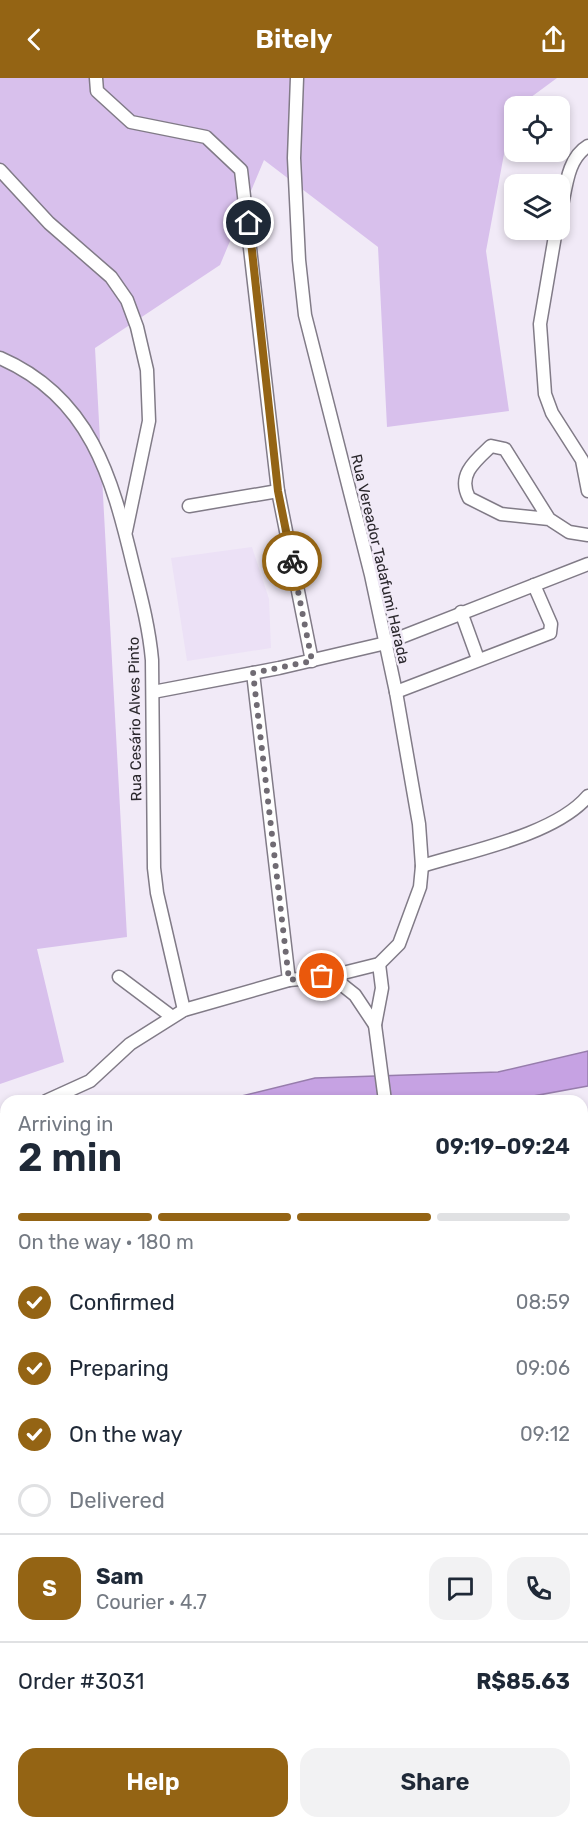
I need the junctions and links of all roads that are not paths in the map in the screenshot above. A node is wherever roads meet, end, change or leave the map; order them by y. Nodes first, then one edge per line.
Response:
1 (96, 78) edge
2 (297, 78) edge
3 (588, 146) edge
4 (0, 171) edge
5 (569, 174) edge
6 (554, 240) edge
7 (0, 357) edge
8 (278, 491) junction
9 (588, 491) edge
10 (189, 506) dead end
11 (549, 519) junction
12 (126, 533) junction
13 (588, 535) edge
14 (588, 564) edge
15 (534, 585) junction
16 (460, 612) junction
17 (386, 643) junction
18 (478, 659) junction
19 (312, 661) junction
20 (253, 673) junction
21 (153, 692) junction
22 (396, 692) junction
23 (588, 796) edge
24 (422, 866) junction
25 (379, 964) junction
26 (331, 976) junction
27 (119, 977) dead end
28 (289, 980) junction
29 (184, 1010) junction
30 (171, 1016) junction
31 (376, 1030) junction
32 (59, 1095) edge
33 (384, 1095) edge

1 - 8 street
2 - 17 street, Rua Vereador Tadafumi Harada
3 - 5 street
4 - 12 street
6 - 9 street
7 - 12 street, Rua Cesário Alves Pinto
8 - 10 street
8 - 19 street
11 - 11 street
11 - 13 street
12 - 21 street, Rua Cesário Alves Pinto
14 - 15 street
15 - 16 street
15 - 18 street
16 - 17 street
16 - 18 street
17 - 19 street
17 - 22 street, Rua Vereador Tadafumi Harada
18 - 22 street
19 - 20 street
20 - 21 street
20 - 28 street
21 - 29 street, Rua Cesário Alves Pinto
22 - 24 street, Rua Vereador Tadafumi Harada
23 - 24 street
24 - 25 street, Rua Vereador Tadafumi Harada
25 - 26 street
25 - 31 street
26 - 28 street
26 - 31 street
27 - 30 street
28 - 29 street
29 - 30 street
30 - 32 street
31 - 33 street

